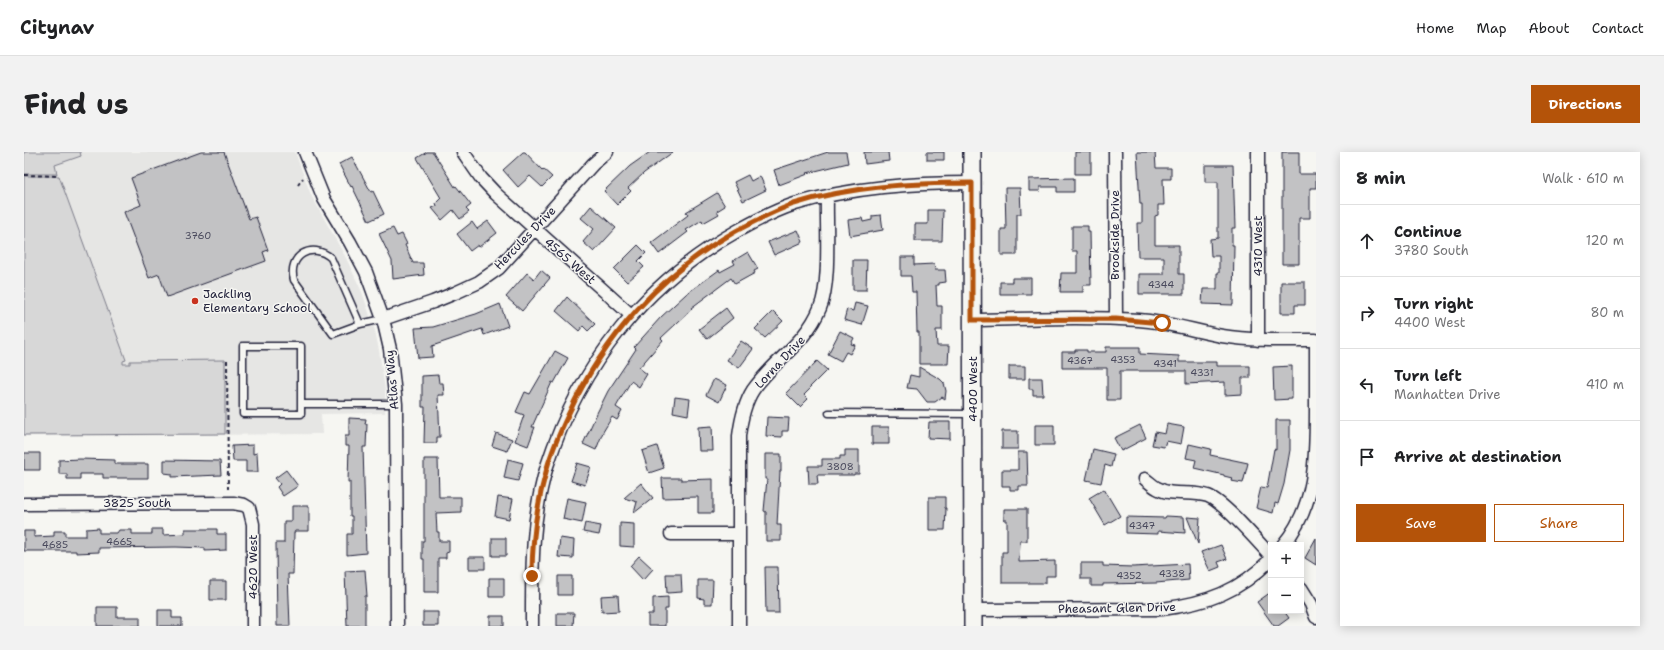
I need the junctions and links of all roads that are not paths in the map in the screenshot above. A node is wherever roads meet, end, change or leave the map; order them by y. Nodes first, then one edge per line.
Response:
1 (305, 152) edge
2 (463, 152) edge
3 (607, 152) edge
4 (972, 152) edge
5 (1115, 152) edge
6 (1258, 152) edge
7 (972, 183) junction
8 (827, 196) junction
9 (534, 230) junction
10 (631, 315) junction
11 (383, 319) junction
12 (1116, 319) junction
13 (972, 320) junction
14 (360, 324) junction
15 (1258, 340) junction
16 (1316, 340) edge
17 (301, 404) junction
18 (396, 404) junction
19 (829, 413) dead end
20 (973, 414) junction
21 (1145, 479) dead end
22 (24, 504) edge
23 (249, 508) joint
24 (671, 534) dead end
25 (739, 534) junction
26 (1285, 542) edge
27 (1268, 553) edge
28 (1268, 562) edge
29 (1304, 593) edge
30 (1316, 617) edge
31 (973, 618) edge
32 (253, 626) edge
33 (397, 626) edge
34 (532, 626) edge
35 (739, 626) edge

1 - 11 street, Atlas Way
2 - 9 street, 4565 West
3 - 9 street, Hercules Drive
4 - 7 street, 4400 West
5 - 12 street, Brookside Drive
6 - 15 street, 4310 West
7 - 8 street
7 - 13 street, 4400 West
8 - 10 street
8 - 25 street, Lorna Drive
9 - 10 street, 4565 West
9 - 11 street, Hercules Drive
10 - 34 street
11 - 14 lane
11 - 18 street, Atlas Way
12 - 13 street
12 - 15 street
13 - 20 street, 4400 West
14 - 14 lane
15 - 16 street
16 - 26 street
17 - 17 lane
17 - 18 lane
18 - 33 street, Atlas Way
19 - 20 lane
20 - 31 street, 4400 West
21 - 27 street
22 - 23 street, 3825 South
23 - 32 street, 4620 West
24 - 25 street
25 - 35 street, Lorna Drive
28 - 31 street, Pheasant Glen Drive
29 - 30 street

